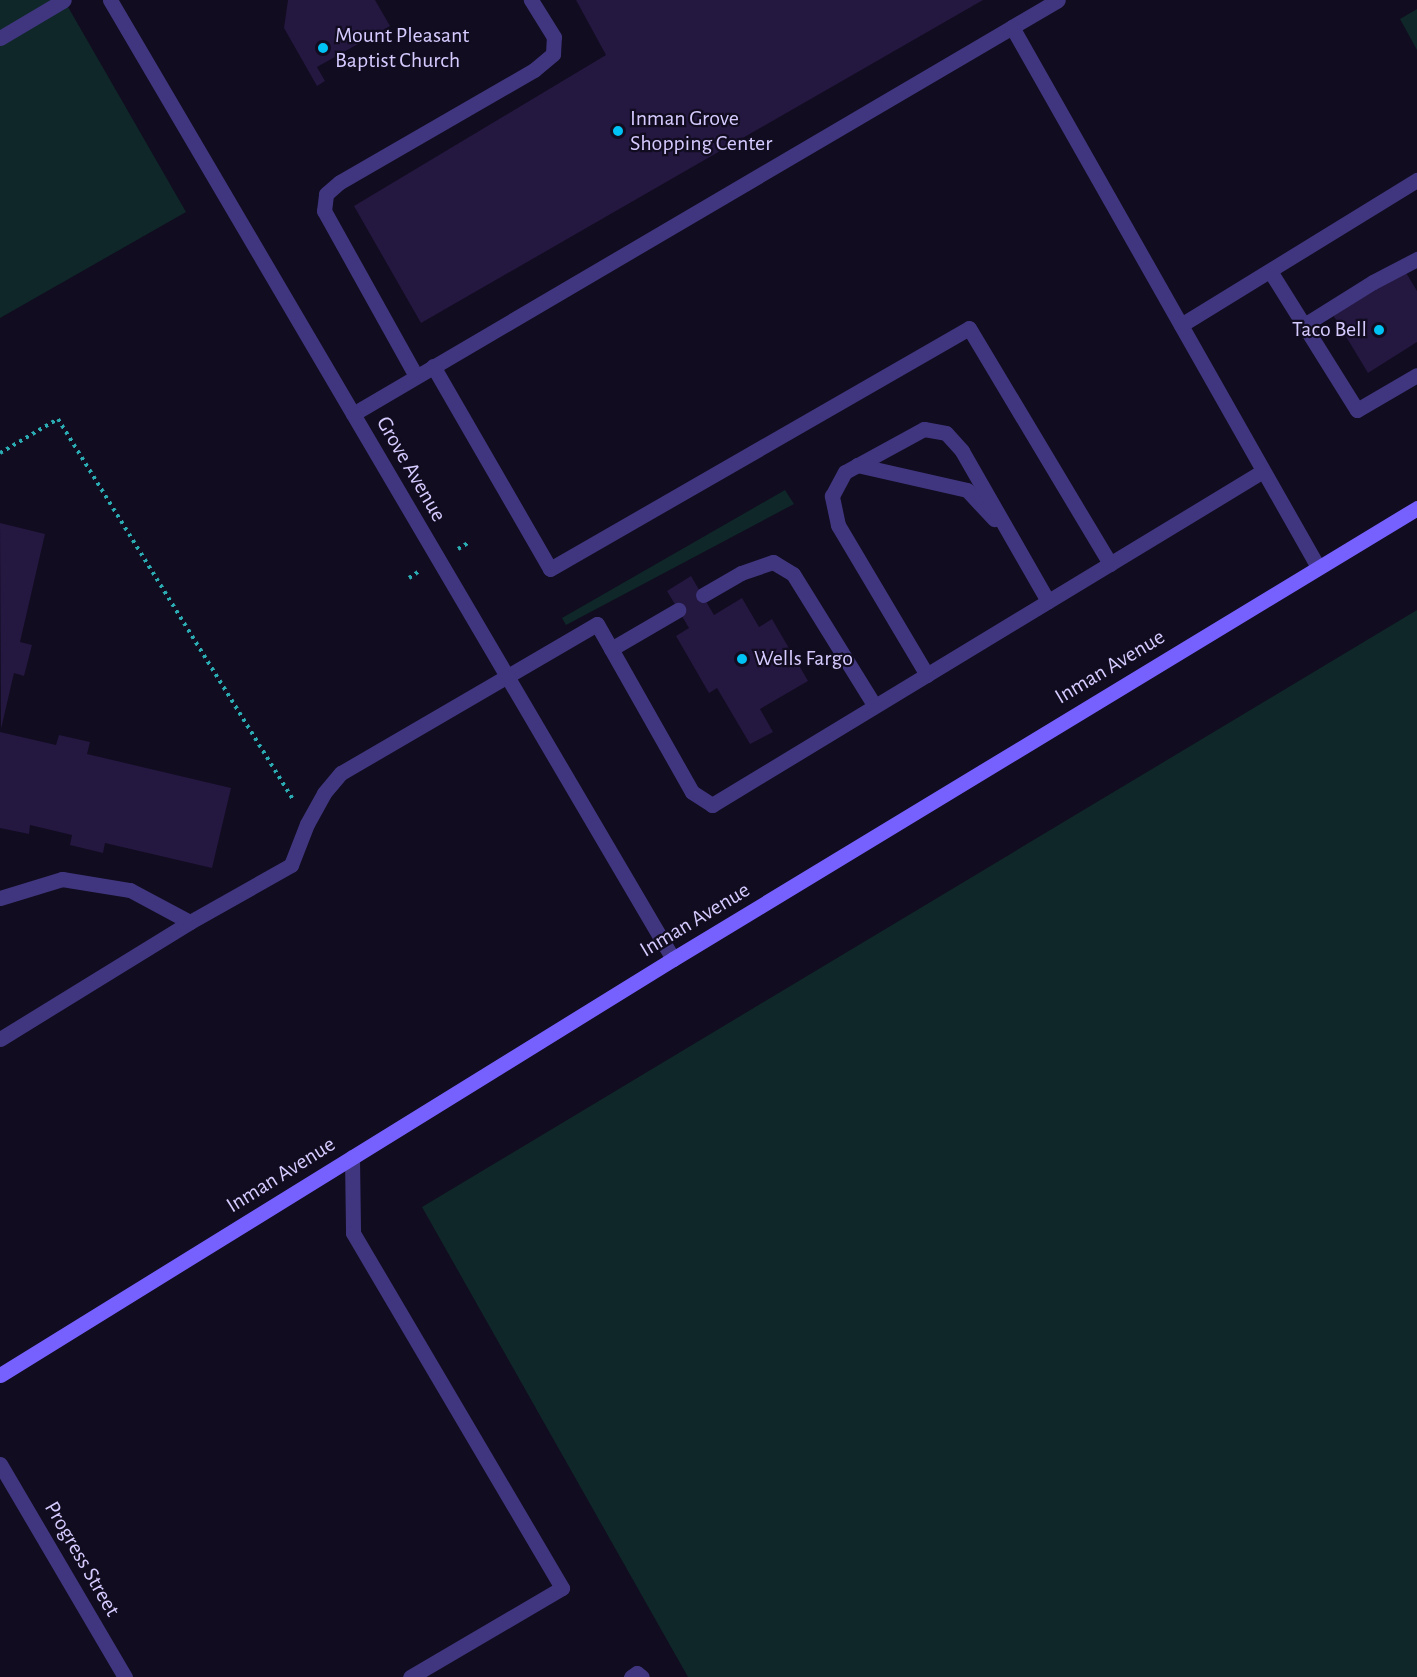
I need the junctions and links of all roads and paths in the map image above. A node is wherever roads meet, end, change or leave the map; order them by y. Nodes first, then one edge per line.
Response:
1 (64, 0) edge
2 (110, 0) edge
3 (531, 0) edge
4 (1058, 0) edge
5 (1012, 27) junction
6 (0, 38) edge
7 (1417, 180) edge
8 (1417, 259) edge
9 (1270, 271) junction
10 (1180, 325) junction
11 (1304, 325) junction
12 (433, 366) junction
13 (1417, 375) edge
14 (416, 376) junction
15 (353, 414) junction
16 (0, 453) edge
17 (857, 465) junction
18 (1263, 471) junction
19 (1417, 508) edge
20 (1013, 539) junction
21 (1110, 564) junction
22 (1317, 567) junction
23 (703, 595) dead end
24 (1048, 601) junction
25 (678, 610) dead end
26 (611, 649) junction
27 (927, 675) junction
28 (506, 676) junction
29 (875, 706) junction
30 (308, 824) junction
31 (0, 897) edge
32 (190, 922) junction
33 (673, 959) junction
34 (0, 1039) edge
35 (352, 1157) junction
36 (0, 1375) edge
37 (0, 1464) edge
38 (125, 1677) edge
39 (410, 1677) edge
40 (631, 1677) edge
41 (642, 1677) edge

1 - 6 street
2 - 15 street, Grove Avenue
3 - 14 street
4 - 5 street
5 - 10 street
5 - 12 street
7 - 9 street
8 - 11 street
9 - 10 street
9 - 11 street
10 - 18 street
11 - 13 street
12 - 14 street
12 - 21 street
14 - 15 street
15 - 28 street, Grove Avenue
16 - 30 path
17 - 20 street
17 - 20 street
17 - 27 street
18 - 21 street
18 - 22 street
19 - 22 main road, Inman Avenue
20 - 24 street
21 - 24 street
22 - 33 main road, Inman Avenue
23 - 29 street
24 - 27 street
25 - 26 street
26 - 28 street
26 - 29 street
27 - 29 street
28 - 30 street
28 - 33 street, Grove Avenue
30 - 32 street
31 - 32 street
32 - 34 street
33 - 35 main road, Inman Avenue
35 - 36 main road, Inman Avenue
35 - 39 street
37 - 38 street, Progress Street
40 - 41 street

